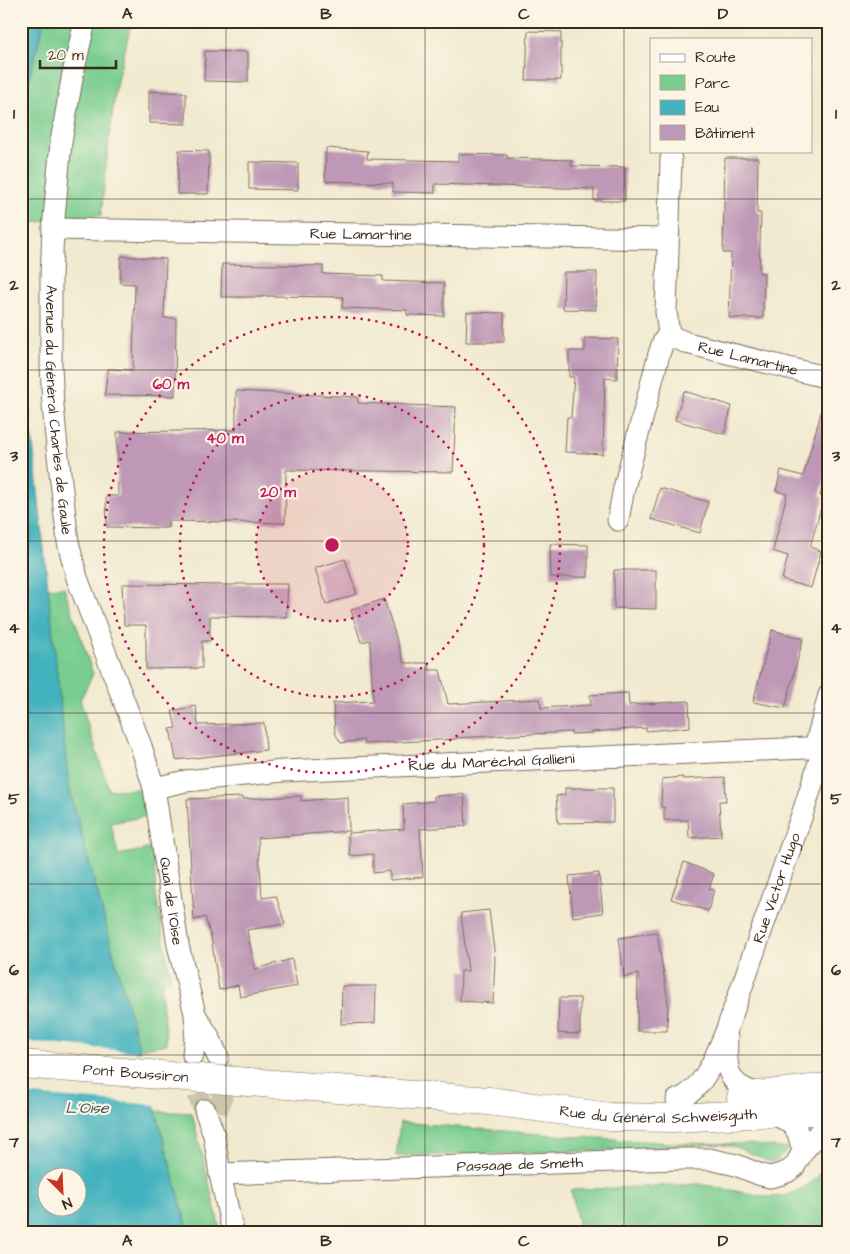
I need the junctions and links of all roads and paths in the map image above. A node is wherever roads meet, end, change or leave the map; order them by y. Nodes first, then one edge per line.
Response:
1 (85, 21) edge
2 (670, 159) dead end
3 (53, 229) junction
4 (668, 239) junction
5 (669, 333) junction
6 (829, 378) edge
7 (618, 520) dead end
8 (829, 695) edge
9 (823, 747) edge
10 (154, 788) junction
11 (195, 1014) junction
12 (727, 1029) junction
13 (194, 1055) tunnel mouth
14 (218, 1057) tunnel mouth
15 (21, 1064) edge
16 (249, 1082) joint
17 (829, 1087) edge
18 (677, 1100) junction
19 (489, 1101) junction
20 (769, 1103) junction
21 (211, 1110) tunnel mouth
22 (829, 1110) edge
23 (829, 1120) edge
24 (804, 1150) junction
25 (220, 1174) junction
26 (233, 1233) edge

1 - 3 street, Avenue du Général Charles de Gaule
2 - 4 street
3 - 4 street, Rue Lamartine
3 - 10 street, Avenue du Général Charles de Gaule
4 - 5 street
5 - 6 street, Rue Lamartine
5 - 7 street
8 - 9 street, Rue Victor Hugo
9 - 10 street, Rue du Maréchal Gallieni
9 - 12 street, Rue Victor Hugo
10 - 11 street, Quai de l'Oise
11 - 13 street, Quai de l'Oise
11 - 14 street, Quai de l'Oise
12 - 18 street, Rue Victor Hugo
12 - 20 street, Rue Victor Hugo
15 - 16 main road, Pont Boussiron, bridge
16 - 19 main road, Rue du Général Schweisguth
17 - 20 main road, Rue du Général Schweisguth
18 - 19 main road, Rue du Général Schweisguth
18 - 20 main road, Rue du Général Schweisguth
19 - 20 main road, Rue du Général Schweisguth
20 - 22 main road, Rue du Général Schweisguth
20 - 24 street
21 - 25 street
23 - 24 street, Passage de Smeth
24 - 25 street, Passage de Smeth
25 - 26 street

